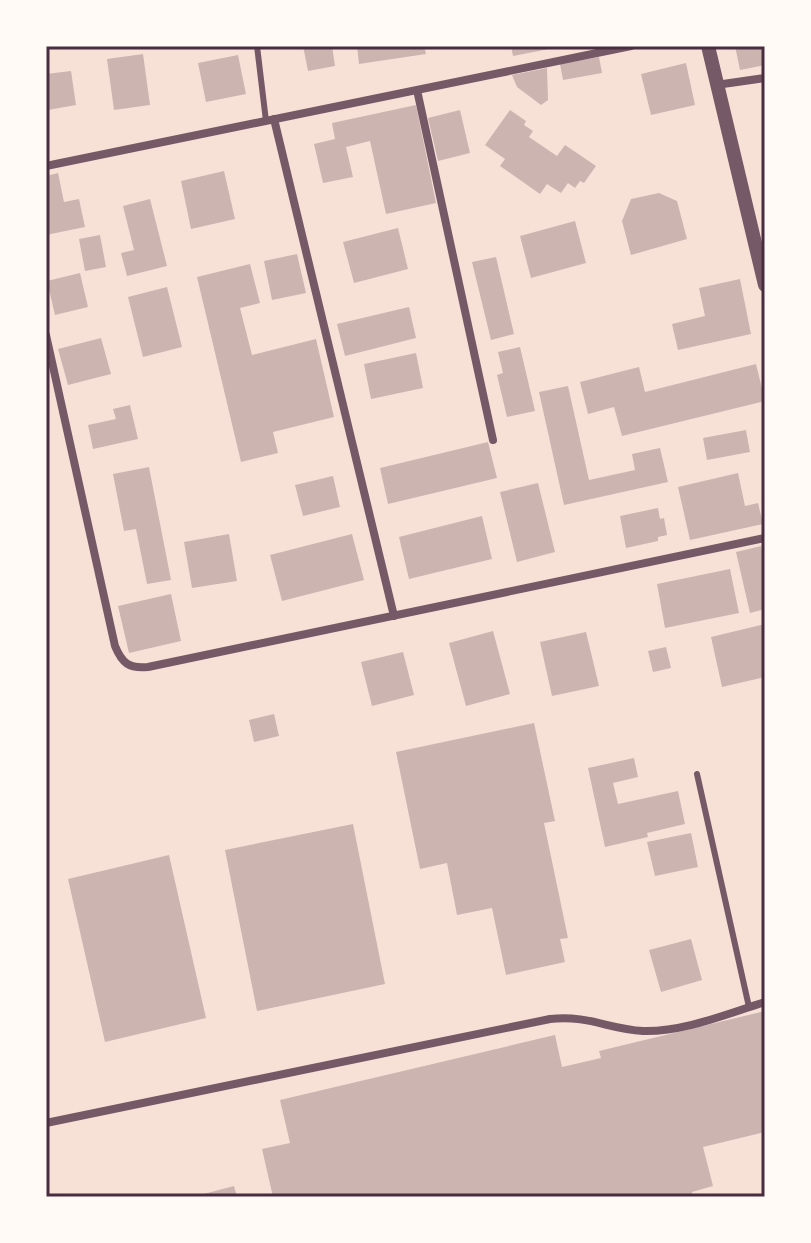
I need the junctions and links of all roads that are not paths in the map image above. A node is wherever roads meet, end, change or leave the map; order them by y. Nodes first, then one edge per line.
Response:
1 (257, 46) edge
2 (631, 46) edge
3 (708, 46) edge
4 (765, 78) edge
5 (716, 85) junction
6 (417, 90) junction
7 (270, 120) junction
8 (46, 166) edge
9 (765, 285) edge
10 (46, 335) edge
11 (493, 440) dead end
12 (765, 538) edge
13 (394, 616) junction
14 (697, 774) dead end
15 (765, 1002) edge
16 (749, 1007) junction
17 (46, 1123) edge

1 - 7 lane
2 - 6 street
3 - 5 street
4 - 5 street
5 - 9 street
6 - 7 street
6 - 11 street
7 - 8 street
7 - 13 street
10 - 13 street
12 - 13 street
14 - 16 lane
15 - 16 street
16 - 17 street

